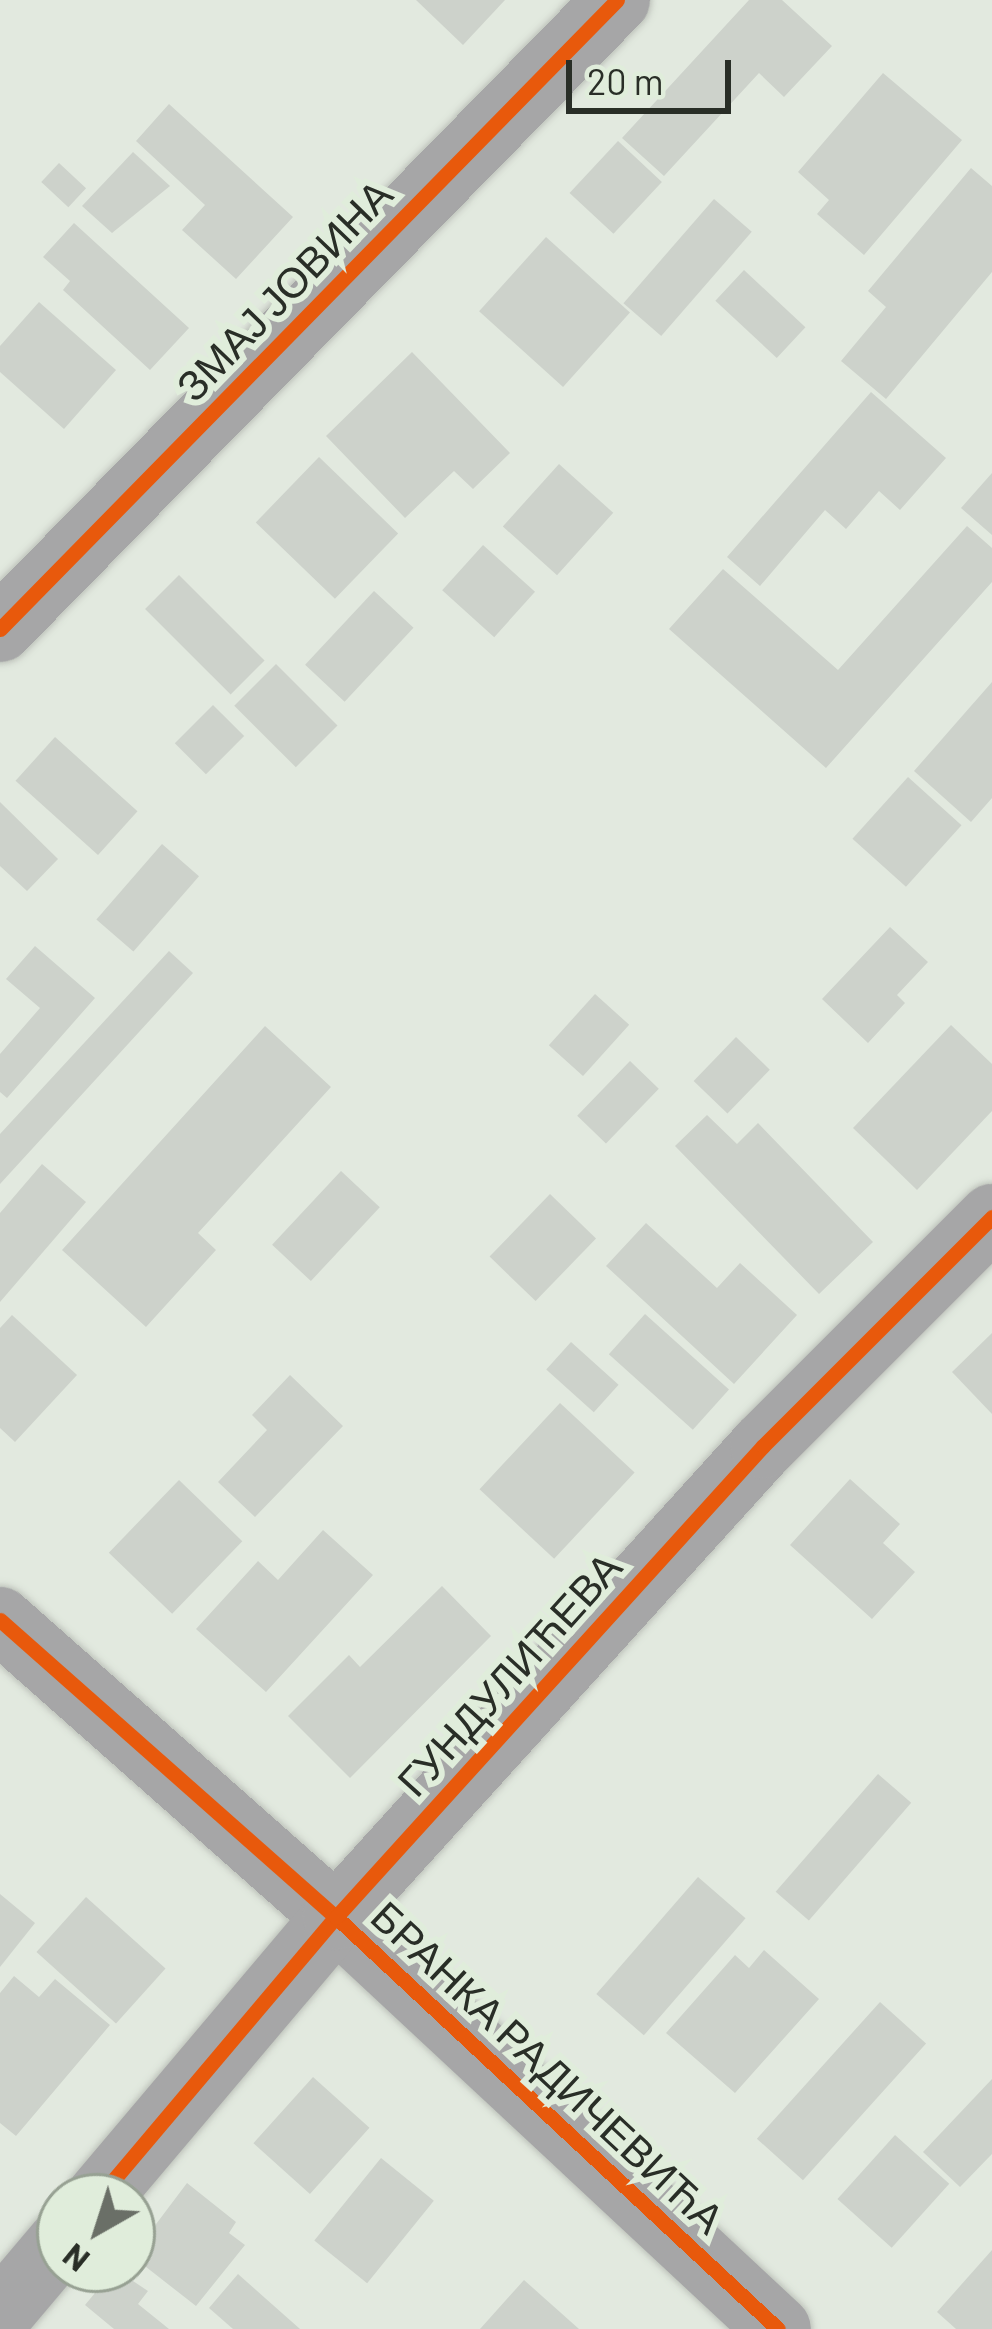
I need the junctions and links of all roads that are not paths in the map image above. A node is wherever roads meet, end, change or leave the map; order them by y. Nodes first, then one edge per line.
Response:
1 (617, 0) edge
2 (0, 629) edge
3 (992, 1217) edge
4 (0, 1620) edge
5 (336, 1917) junction
6 (119, 2173) edge
7 (36, 2271) edge
8 (0, 2314) edge
9 (778, 2329) edge

1 - 2 street, ЗМАЈ ЈОВИНА
3 - 5 street, ГУНДУЛИЋЕВА
4 - 5 street, БРАНКА РАДИЧЕВИЋА
5 - 6 street, ГУНДУЛИЋЕВА
5 - 9 street, БРАНКА РАДИЧЕВИЋА
7 - 8 street

